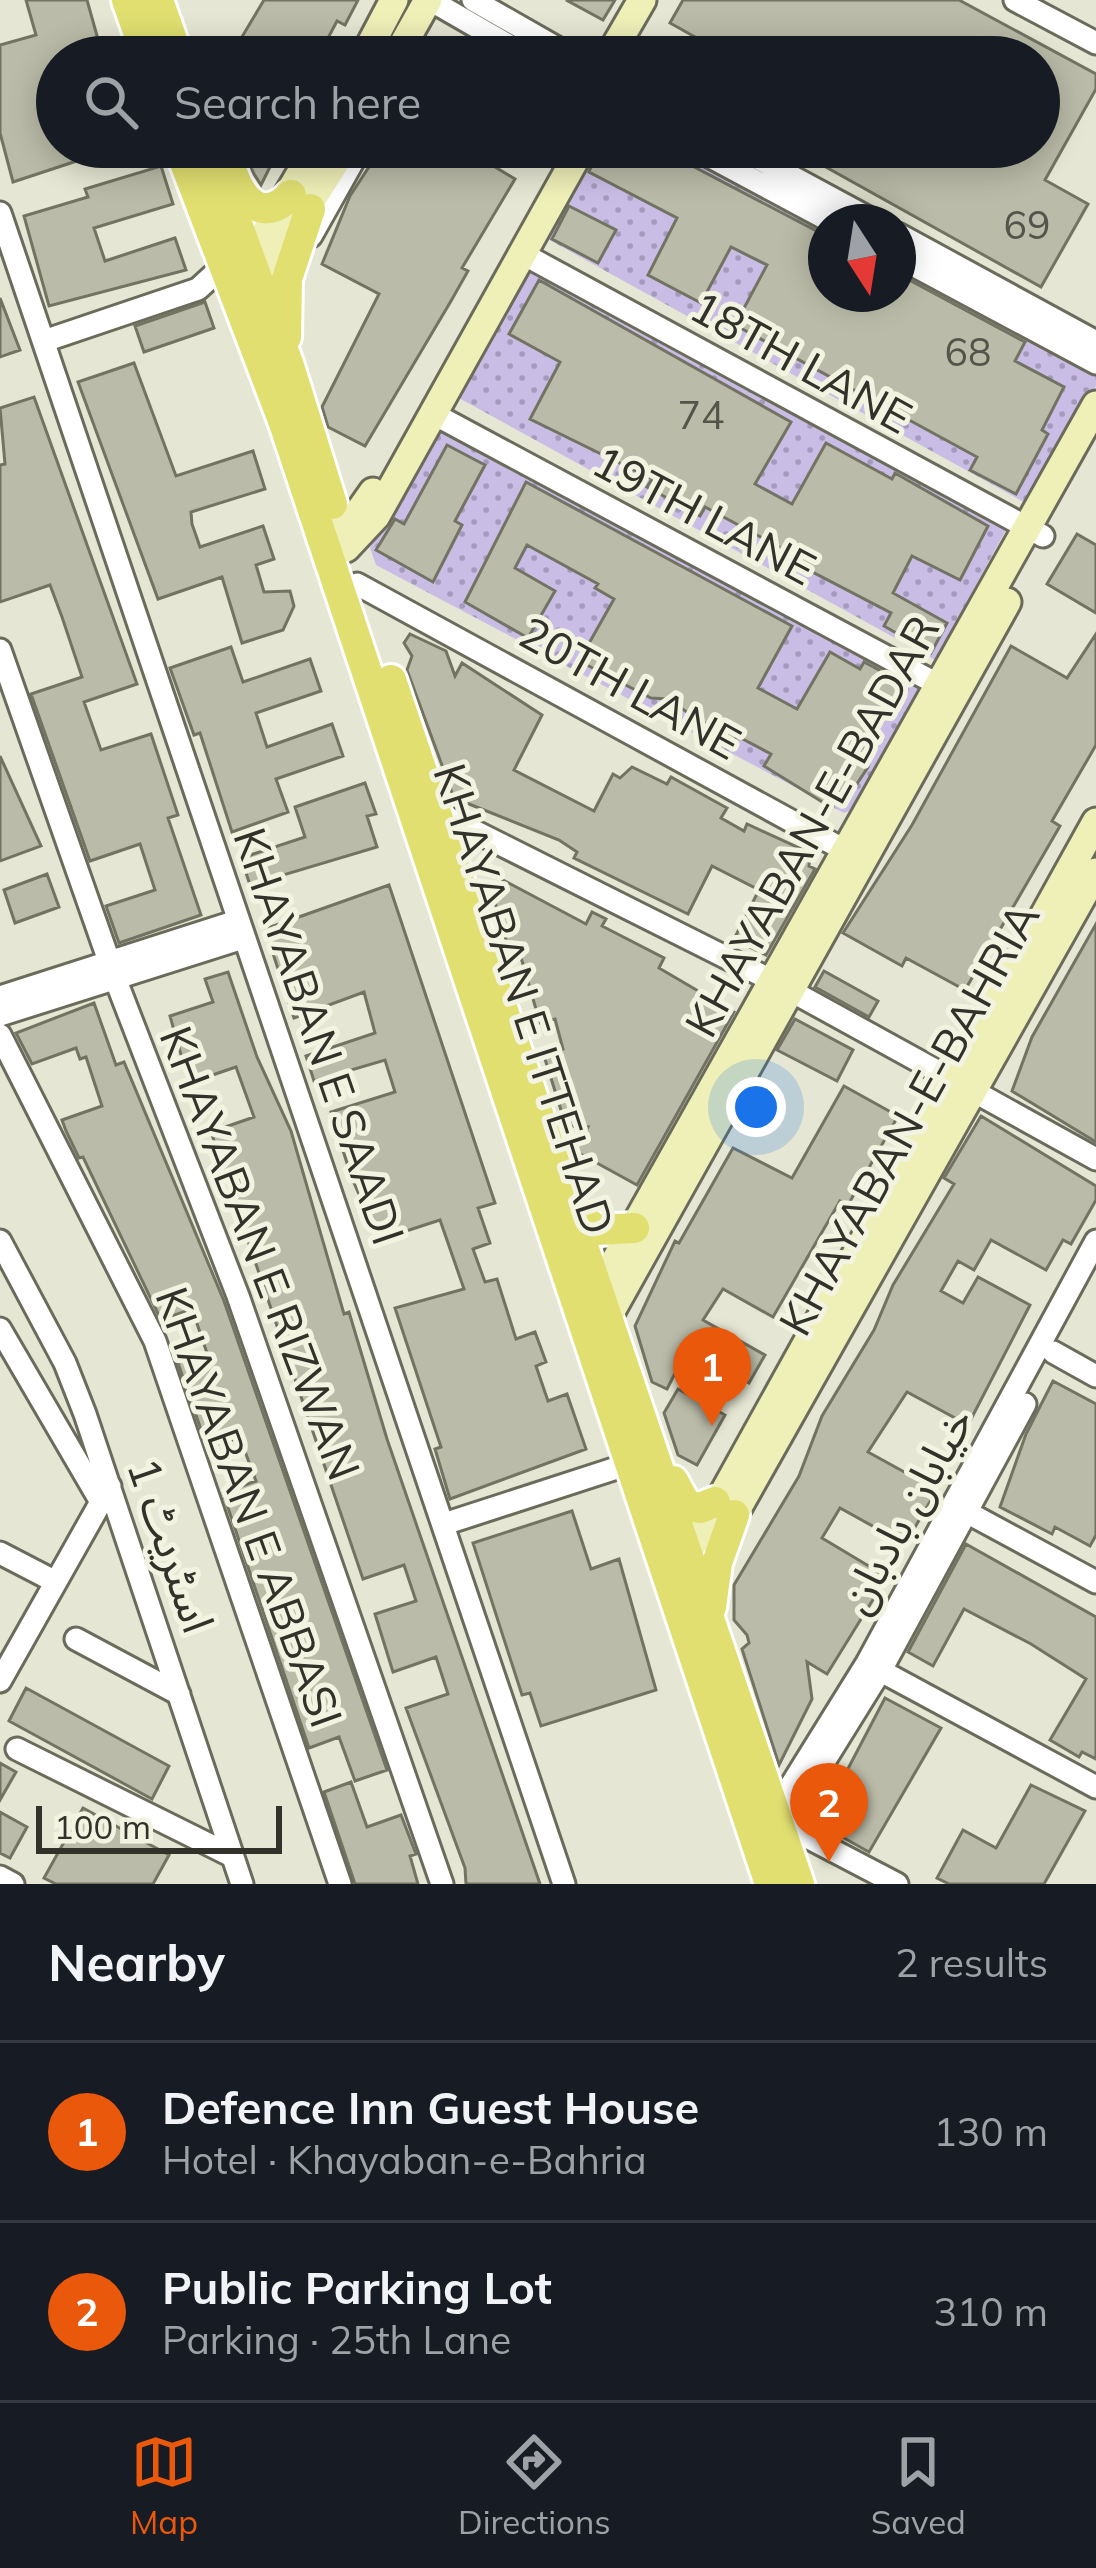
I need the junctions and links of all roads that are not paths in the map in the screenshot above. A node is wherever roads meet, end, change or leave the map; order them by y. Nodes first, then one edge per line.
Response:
1 (127, 0) edge
2 (158, 0) edge
3 (380, 0) edge
4 (394, 0) edge
5 (472, 0) edge
6 (642, 0) edge
7 (663, 0) edge
8 (1015, 0) edge
9 (435, 1) edge
10 (140, 36) edge
11 (171, 36) edge
12 (361, 36) edge
13 (375, 36) edge
14 (411, 36) edge
15 (420, 36) edge
16 (494, 36) edge
17 (536, 36) edge
18 (621, 36) edge
19 (643, 36) edge
20 (1096, 44) edge
21 (190, 168) edge
22 (216, 168) edge
23 (232, 168) edge
24 (298, 168) edge
25 (306, 168) edge
26 (325, 168) edge
27 (343, 168) edge
28 (549, 168) edge
29 (571, 168) edge
30 (731, 168) edge
31 (776, 168) edge
32 (290, 204) junction
33 (843, 204) edge
34 (808, 209) edge
35 (0, 213) edge
36 (916, 244) edge
37 (524, 254) junction
38 (916, 267) edge
39 (250, 277) junction
40 (44, 341) junction
41 (1096, 342) edge
42 (1096, 363) edge
43 (1096, 405) edge
44 (432, 413) junction
45 (1096, 440) edge
46 (1034, 533) junction
47 (342, 537) junction
48 (357, 584) junction
49 (0, 650) edge
50 (940, 685) junction
51 (438, 813) junction
52 (1096, 822) edge
53 (856, 856) junction
54 (1096, 872) edge
55 (240, 929) junction
56 (112, 969) junction
57 (783, 986) junction
58 (0, 997) edge
59 (0, 1015) edge
60 (0, 1035) edge
61 (964, 1086) junction
62 (1096, 1159) edge
63 (574, 1212) junction
64 (634, 1228) junction
65 (0, 1240) edge
66 (1096, 1241) edge
67 (1096, 1272) edge
68 (605, 1301) junction
69 (0, 1329) edge
70 (1052, 1352) junction
71 (1096, 1376) edge
72 (632, 1463) junction
73 (106, 1494) junction
74 (961, 1509) junction
75 (444, 1524) junction
76 (691, 1549) junction
77 (0, 1553) edge
78 (53, 1581) junction
79 (1096, 1582) edge
80 (715, 1636) junction
81 (9, 1640) edge
82 (76, 1640) dead end
83 (874, 1667) junction
84 (0, 1681) edge
85 (179, 1694) junction
86 (16, 1749) dead end
87 (1096, 1787) edge
88 (781, 1823) junction
89 (232, 1856) junction
90 (0, 1877) edge
91 (13, 1884) edge
92 (242, 1884) edge
93 (340, 1884) edge
94 (442, 1884) edge
95 (564, 1884) edge
96 (770, 1884) edge
97 (799, 1884) edge
98 (897, 1884) edge

1 - 10 main road
2 - 11 main road
3 - 12 street
4 - 13 main road
5 - 17 street
6 - 18 main road
7 - 19 main road
8 - 20 street
9 - 14 main road
9 - 15 street
9 - 16 street
21 - 39 main road, KHAYABAN E ITTEHAD
22 - 39 main road, KHAYABAN E ITTEHAD
23 - 32 main road
24 - 32 street
25 - 32 main road
26 - 32 main road
27 - 39 street
28 - 47 main road
29 - 37 main road
30 - 34 street
31 - 33 street
32 - 39 main road
35 - 40 street, KHAYABAN E SAADI
36 - 41 street
37 - 44 main road
37 - 46 street, 18TH LANE
38 - 42 street
39 - 40 street
39 - 47 main road, KHAYABAN E ITTEHAD
39 - 72 main road, KHAYABAN E ITTEHAD
40 - 55 street, KHAYABAN E SAADI
43 - 46 main road, KHAYABAN-E-BADAR
44 - 47 main road
44 - 50 street, 19TH LANE
45 - 46 main road, KHAYABAN-E-BADAR
46 - 50 main road, KHAYABAN-E-BADAR
46 - 53 main road, KHAYABAN-E-BADAR
47 - 48 main road, KHAYABAN E ITTEHAD
48 - 51 main road, KHAYABAN E ITTEHAD
48 - 53 street, 20TH LANE
49 - 56 street, KHAYABAN E RIZWAN
50 - 53 main road, KHAYABAN-E-BADAR
51 - 57 street
51 - 63 main road, KHAYABAN E ITTEHAD
52 - 61 main road, KHAYABAN-E-BAHRIA
53 - 57 main road, KHAYABAN-E-BADAR
54 - 61 main road, KHAYABAN-E-BAHRIA
55 - 56 street
55 - 75 street, KHAYABAN E SAADI
56 - 58 street
56 - 59 street
56 - 94 street, KHAYABAN E RIZWAN
57 - 61 street
57 - 64 main road, KHAYABAN-E-BADAR
57 - 68 main road, KHAYABAN-E-BADAR
60 - 93 street, KHAYABAN E ABBASI
61 - 62 street
61 - 76 main road, KHAYABAN-E-BAHRIA
63 - 64 main road
63 - 68 main road, KHAYABAN E ITTEHAD
64 - 68 main road, KHAYABAN-E-BADAR
65 - 73 street, اسٹریٹ 1
66 - 74 street, خیابان بادبان
67 - 70 street, خیابان بادبان
68 - 76 main road, KHAYABAN E ITTEHAD
69 - 73 street
70 - 71 street
70 - 74 street, خیابان بادبان
72 - 75 street
72 - 76 main road, KHAYABAN E ITTEHAD
73 - 78 street
73 - 85 street, اسٹریٹ 1
74 - 79 street
74 - 83 street, خیابان بادبان
75 - 95 street, KHAYABAN E SAADI
76 - 80 main road, KHAYABAN E ITTEHAD
76 - 80 main road
76 - 96 main road, KHAYABAN E ITTEHAD
77 - 78 street
78 - 81 street
80 - 88 main road, KHAYABAN E ITTEHAD
81 - 84 street
82 - 85 street
83 - 87 street
83 - 88 street, خیابان بادبان
85 - 89 street, اسٹریٹ 1
86 - 89 street
88 - 97 main road, KHAYABAN E ITTEHAD
88 - 98 street
89 - 92 street, اسٹریٹ 1
90 - 91 street

